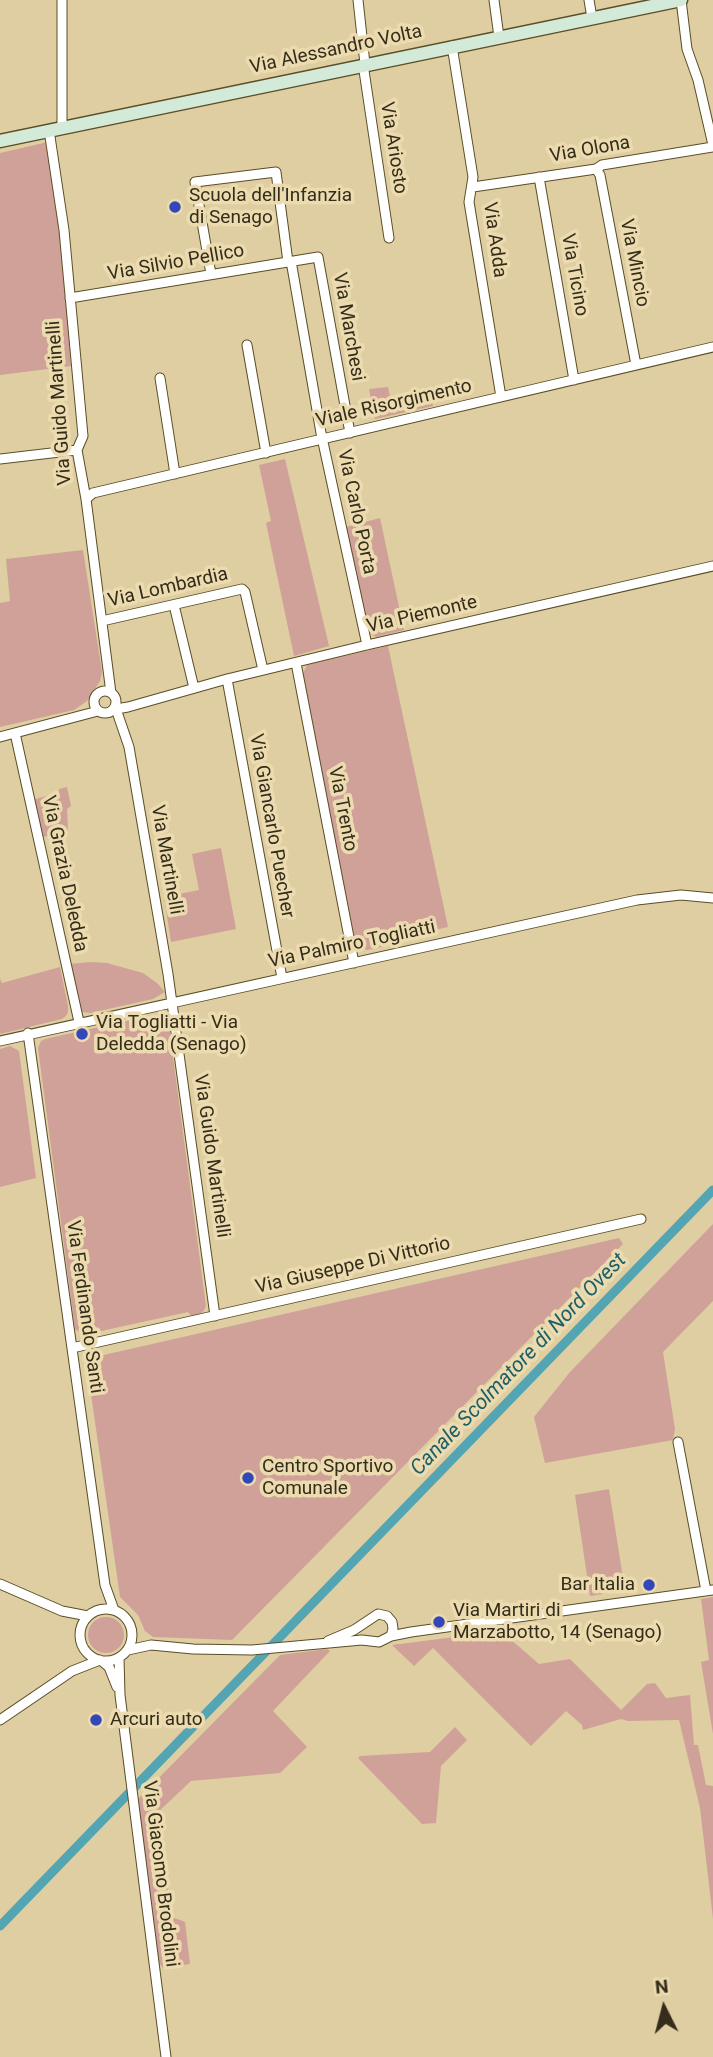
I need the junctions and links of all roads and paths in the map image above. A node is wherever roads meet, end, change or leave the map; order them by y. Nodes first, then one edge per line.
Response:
1 (62, 0) edge
2 (358, 0) edge
3 (494, 0) edge
4 (589, 0) edge
5 (681, 0) edge
6 (592, 18) junction
7 (499, 37) junction
8 (452, 46) junction
9 (364, 64) junction
10 (56, 129) junction
11 (0, 141) edge
12 (713, 146) edge
13 (596, 170) junction
14 (539, 177) junction
15 (473, 187) junction
16 (389, 238) dead end
17 (289, 261) junction
18 (211, 274) junction
19 (70, 298) junction
20 (247, 345) dead end
21 (713, 347) edge
22 (636, 365) junction
23 (160, 377) dead end
24 (574, 380) junction
25 (501, 397) junction
26 (349, 433) junction
27 (322, 439) junction
28 (77, 450) junction
29 (266, 453) junction
30 (0, 459) edge
31 (175, 474) junction
32 (86, 499) junction
33 (713, 566) edge
34 (174, 605) junction
35 (102, 621) junction
36 (367, 645) junction
37 (296, 663) junction
38 (263, 670) junction
39 (227, 680) junction
40 (194, 688) junction
41 (109, 693) junction
42 (136, 704) junction
43 (106, 709) junction
44 (123, 726) junction
45 (15, 733) junction
46 (0, 737) edge
47 (713, 898) edge
48 (354, 963) junction
49 (282, 978) junction
50 (172, 1002) junction
51 (79, 1022) junction
52 (28, 1034) junction
53 (0, 1041) edge
54 (641, 1219) dead end
55 (215, 1316) junction
56 (72, 1348) junction
57 (678, 1442) dead end
58 (0, 1584) edge
59 (105, 1585) junction
60 (709, 1590) edge
61 (98, 1610) junction
62 (114, 1610) junction
63 (62, 1611) junction
64 (88, 1616) junction
65 (366, 1623) junction
66 (393, 1625) junction
67 (80, 1629) junction
68 (133, 1632) junction
69 (411, 1632) junction
70 (391, 1636) junction
71 (371, 1639) junction
72 (320, 1644) junction
73 (151, 1645) junction
74 (83, 1647) junction
75 (128, 1650) junction
76 (119, 1658) junction
77 (101, 1661) junction
78 (72, 1671) junction
79 (120, 1695) junction
80 (0, 1720) edge
81 (166, 2057) edge

1 - 10 street, Via Guido Martinelli
2 - 9 street, Via Ariosto
3 - 7 street
4 - 6 street
5 - 6 street, Via Alessandro Volta
5 - 12 street, Via Alessandro Volta
6 - 7 street, Via Alessandro Volta
7 - 8 street, Via Alessandro Volta
8 - 9 street, Via Alessandro Volta
8 - 15 street, Via Adda
9 - 10 street, Via Alessandro Volta
9 - 16 street, Via Ariosto
10 - 11 street, Via Alessandro Volta
10 - 19 street, Via Guido Martinelli
12 - 13 street, Via Olona
13 - 14 street, Via Olona
13 - 22 street, Via Mincio
14 - 15 street, Via Olona
14 - 24 street, Via Ticino
15 - 25 street, Via Adda
17 - 18 street, Via Silvio Pellico
17 - 18 street, Via Carlo Porta
17 - 26 street, Via Marchesi
17 - 27 street, Via Carlo Porta
18 - 19 street, Via Silvio Pellico
19 - 28 street, Via Guido Martinelli
20 - 29 street
21 - 22 street, Viale Risorgimento
22 - 24 street, Viale Risorgimento
23 - 31 street
24 - 25 street, Viale Risorgimento
25 - 26 street, Viale Risorgimento
26 - 27 street, Viale Risorgimento
27 - 29 street, Viale Risorgimento
27 - 36 street, Via Carlo Porta
28 - 30 street
28 - 32 street, Via Guido Martinelli
29 - 31 street, Viale Risorgimento
31 - 32 street, Viale Risorgimento
32 - 35 street, Via Guido Martinelli
33 - 36 street, Via Piemonte
34 - 35 street, Via Lombardia
34 - 38 street, Via Lombardia
34 - 40 street
35 - 41 street, Via Guido Martinelli
36 - 37 street, Via Piemonte
37 - 38 street, Via Piemonte
37 - 48 street, Via Trento
38 - 39 street, Via Piemonte
39 - 40 street, Via Piemonte
39 - 49 street, Via Giancarlo Puecher
40 - 42 street, Via Piemonte
41 - 42 street
41 - 43 street
41 - 43 street
42 - 43 street, Via Piemonte
42 - 44 street
43 - 44 street
43 - 45 street
44 - 50 street, Via Martinelli
45 - 46 street
45 - 51 street, Via Grazia Deledda
47 - 48 street, Via Palmiro Togliatti
48 - 49 street, Via Palmiro Togliatti
49 - 50 street, Via Palmiro Togliatti
50 - 51 street, Via Palmiro Togliatti
50 - 55 street, Via Guido Martinelli
51 - 52 street, Via Palmiro Togliatti
52 - 53 street, Via Palmiro Togliatti
52 - 56 street, Via Ferdinando Santi
54 - 55 street, Via Giuseppe Di Vittorio
55 - 56 street, Via Giuseppe Di Vittorio
56 - 59 street, Via Ferdinando Santi
57 - 60 street
58 - 63 street
59 - 61 street, Via Ferdinando Santi
59 - 62 street, Via Ferdinando Santi
60 - 69 street
61 - 62 street
61 - 64 street
62 - 68 street
63 - 64 street
63 - 67 street
64 - 67 street
65 - 66 street
65 - 71 street
65 - 72 street
66 - 69 street
66 - 70 street
67 - 74 street
68 - 73 street
68 - 75 street
69 - 70 street
70 - 71 street
71 - 72 street
72 - 73 street
73 - 75 street
74 - 77 street
74 - 78 street
75 - 76 street
76 - 77 street
76 - 79 street, Via Giacomo Brodolini
77 - 78 street
77 - 79 street, Via Giacomo Brodolini
78 - 80 street
79 - 81 street, Via Giacomo Brodolini

